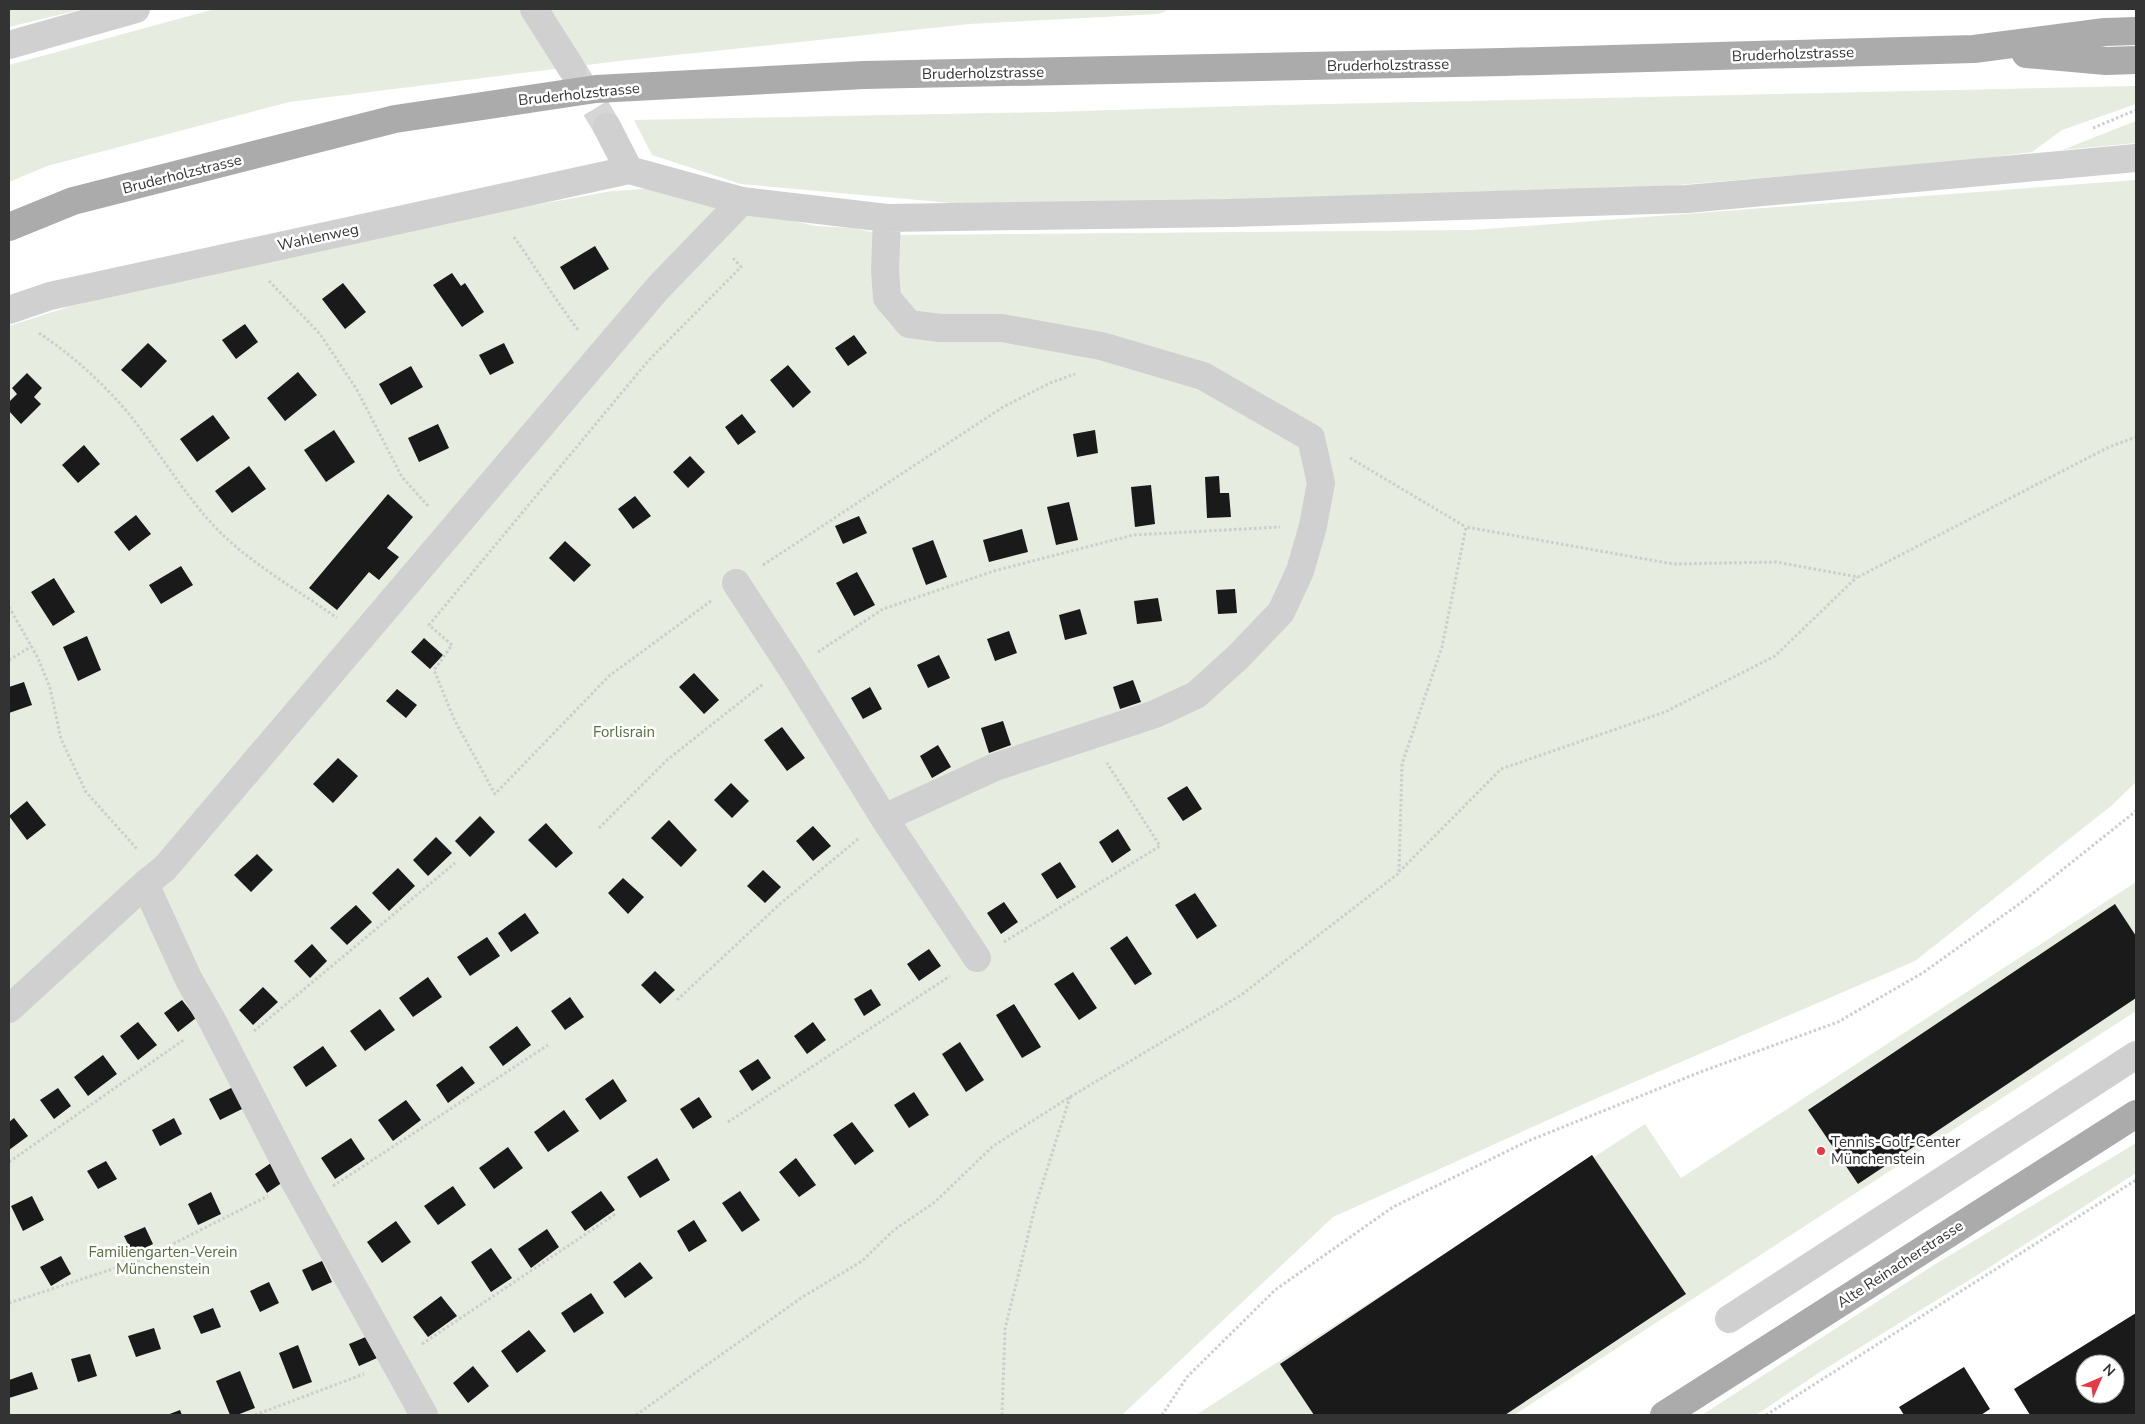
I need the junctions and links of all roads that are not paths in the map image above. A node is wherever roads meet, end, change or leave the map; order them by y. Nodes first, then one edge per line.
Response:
1 (136, 9) edge
2 (534, 9) edge
3 (2136, 31) edge
4 (9, 45) edge
5 (1974, 49) junction
6 (2136, 60) edge
7 (572, 69) tunnel mouth
8 (607, 127) tunnel mouth
9 (2136, 158) edge
10 (629, 170) junction
11 (742, 201) junction
12 (886, 218) junction
13 (9, 227) edge
14 (9, 310) edge
15 (736, 583) dead end
16 (884, 818) junction
17 (145, 884) junction
18 (977, 958) dead end
19 (9, 1009) edge
20 (2136, 1055) edge
21 (2136, 1114) edge
22 (1729, 1318) dead end
23 (424, 1415) edge
24 (1664, 1415) edge

1 - 4 street
2 - 7 street
3 - 5 main road, Bruderholzstrasse
5 - 6 main road, Bruderholzstrasse
5 - 13 main road, Bruderholzstrasse
8 - 10 street
9 - 12 street
10 - 11 street
10 - 14 street, Wahlenweg
11 - 12 street
11 - 17 street
12 - 16 street
15 - 16 street
16 - 18 street
17 - 19 street
17 - 23 street
20 - 22 street
21 - 24 main road, Alte Reinacherstrasse

